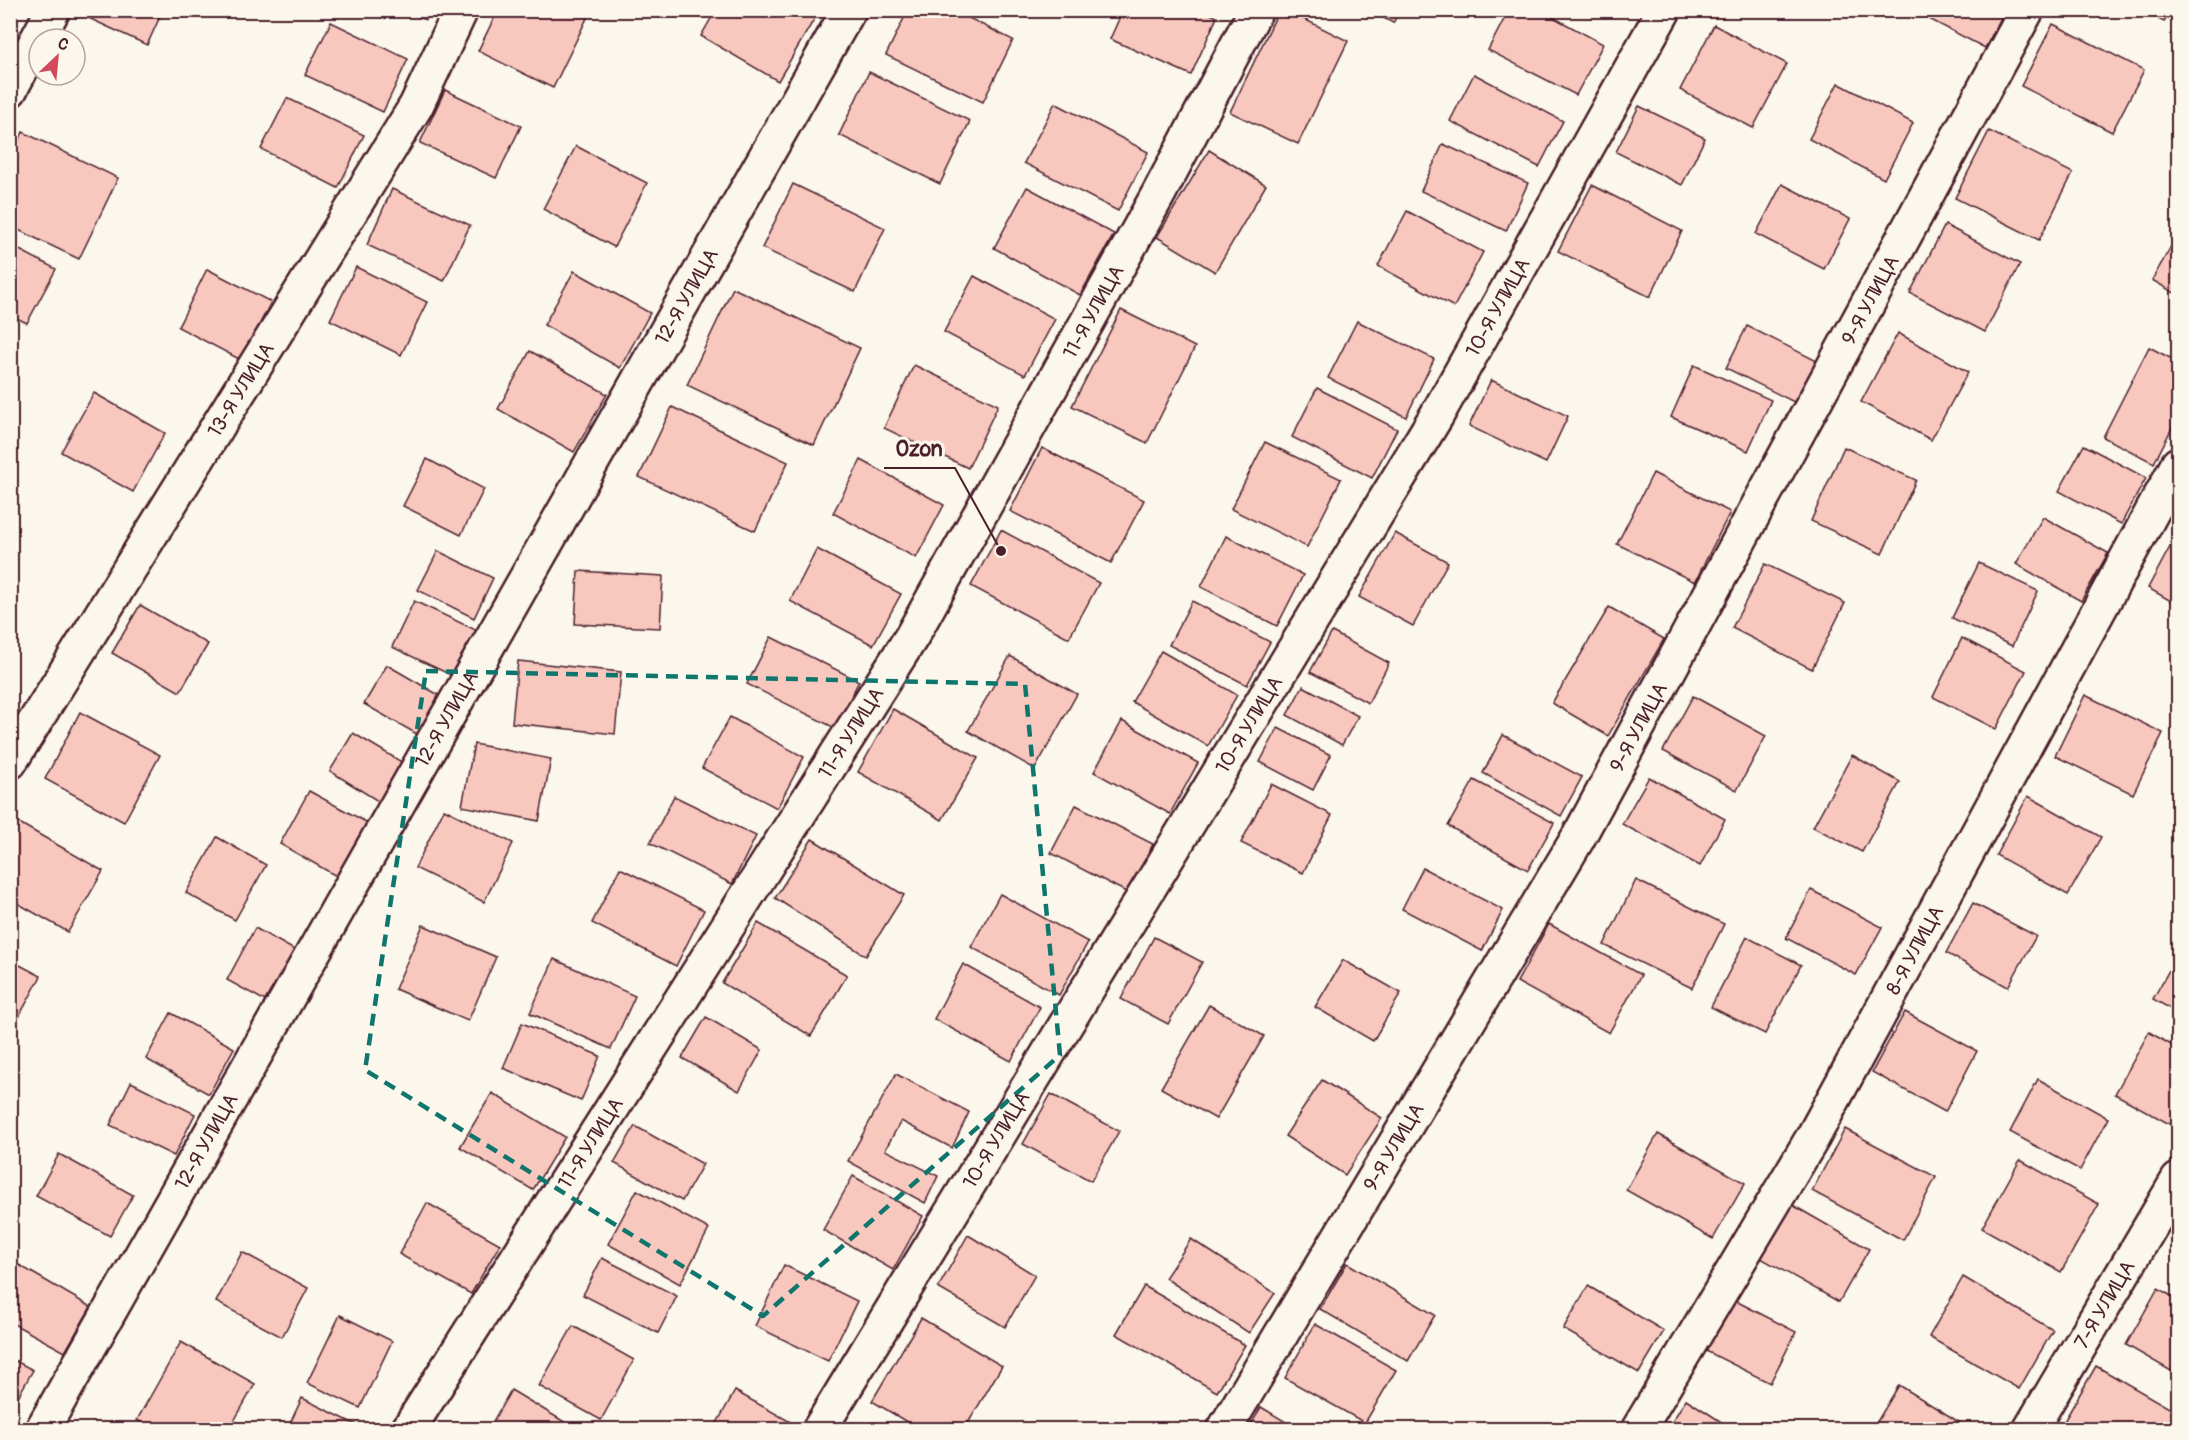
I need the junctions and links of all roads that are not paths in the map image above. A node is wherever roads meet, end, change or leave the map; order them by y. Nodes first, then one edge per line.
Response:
1 (53, 10) edge
2 (461, 10) edge
3 (849, 10) edge
4 (1256, 10) edge
5 (1664, 10) edge
6 (2027, 10) edge
7 (10, 90) edge
8 (2178, 464) edge
9 (10, 762) edge
10 (2178, 1180) edge
11 (42, 1430) edge
12 (408, 1430) edge
13 (819, 1430) edge
14 (1224, 1430) edge
15 (1638, 1430) edge
16 (2030, 1430) edge

1 - 7 street
2 - 9 street, 13-Я УЛИЦА
3 - 11 street, 12-Я УЛИЦА
4 - 12 street, 11-Я УЛИЦА
5 - 13 street, 10-Я УЛИЦА
6 - 14 street, 9-Я УЛИЦА
8 - 15 street, 8-Я УЛИЦА
10 - 16 street, 7-Я УЛИЦА

